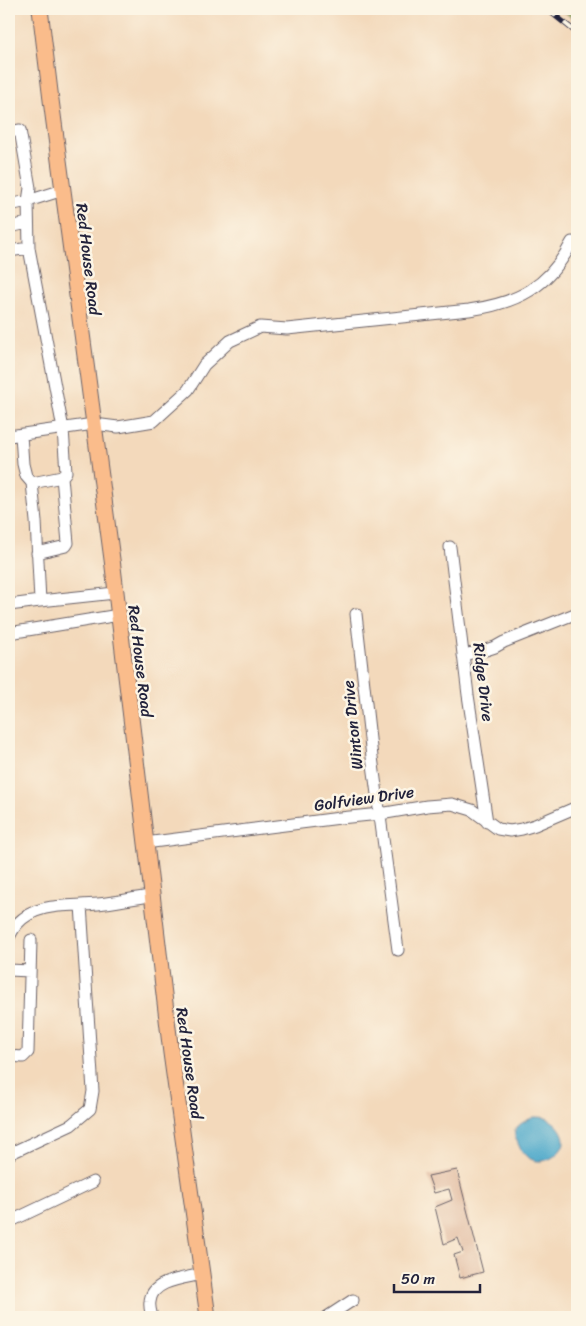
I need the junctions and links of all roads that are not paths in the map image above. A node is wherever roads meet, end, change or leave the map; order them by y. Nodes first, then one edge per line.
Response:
1 (40, 9) edge
2 (9, 132) edge
3 (63, 190) junction
4 (28, 201) junction
5 (9, 205) edge
6 (28, 223) junction
7 (9, 227) edge
8 (572, 242) dead end
9 (29, 248) junction
10 (9, 251) edge
11 (94, 424) junction
12 (63, 429) junction
13 (15, 436) edge
14 (62, 478) junction
15 (32, 483) junction
16 (450, 548) dead end
17 (38, 553) junction
18 (115, 593) junction
19 (40, 601) junction
20 (9, 605) edge
21 (577, 613) edge
22 (356, 614) dead end
23 (119, 615) junction
24 (9, 633) edge
25 (463, 655) junction
26 (577, 807) edge
27 (380, 814) junction
28 (486, 822) junction
29 (145, 843) junction
30 (151, 896) junction
31 (81, 905) junction
32 (9, 937) edge
33 (31, 940) dead end
34 (398, 950) dead end
35 (9, 970) edge
36 (30, 971) junction
37 (9, 1056) edge
38 (9, 1154) edge
39 (93, 1182) dead end
40 (10, 1217) edge
41 (202, 1274) junction
42 (352, 1300) dead end
43 (152, 1317) edge
44 (208, 1317) edge
45 (327, 1317) edge

1 - 3 main road, Red House Road
2 - 4 street
3 - 4 street
3 - 11 main road, Red House Road
4 - 5 street
4 - 6 street
6 - 7 street
6 - 9 street
8 - 11 street
9 - 10 street
9 - 12 street
11 - 12 street
11 - 18 main road, Red House Road
12 - 13 street
12 - 14 street
13 - 15 street
14 - 15 street
14 - 17 street
15 - 17 street
16 - 25 street, Ridge Drive
17 - 19 street
18 - 19 street
18 - 23 main road, Red House Road
19 - 20 street
21 - 25 street
22 - 27 street, Winton Drive
23 - 24 street
23 - 29 main road, Red House Road
25 - 28 street, Ridge Drive
26 - 28 street, Golfview Drive
27 - 28 street, Golfview Drive
27 - 29 street, Golfview Drive
27 - 34 street, Winton Drive
29 - 30 main road, Red House Road
30 - 31 street
30 - 41 main road, Red House Road
31 - 32 street
31 - 38 street
33 - 36 street
35 - 36 street
36 - 37 street
39 - 40 street
41 - 43 street
41 - 44 main road, Red House Road
42 - 45 street

